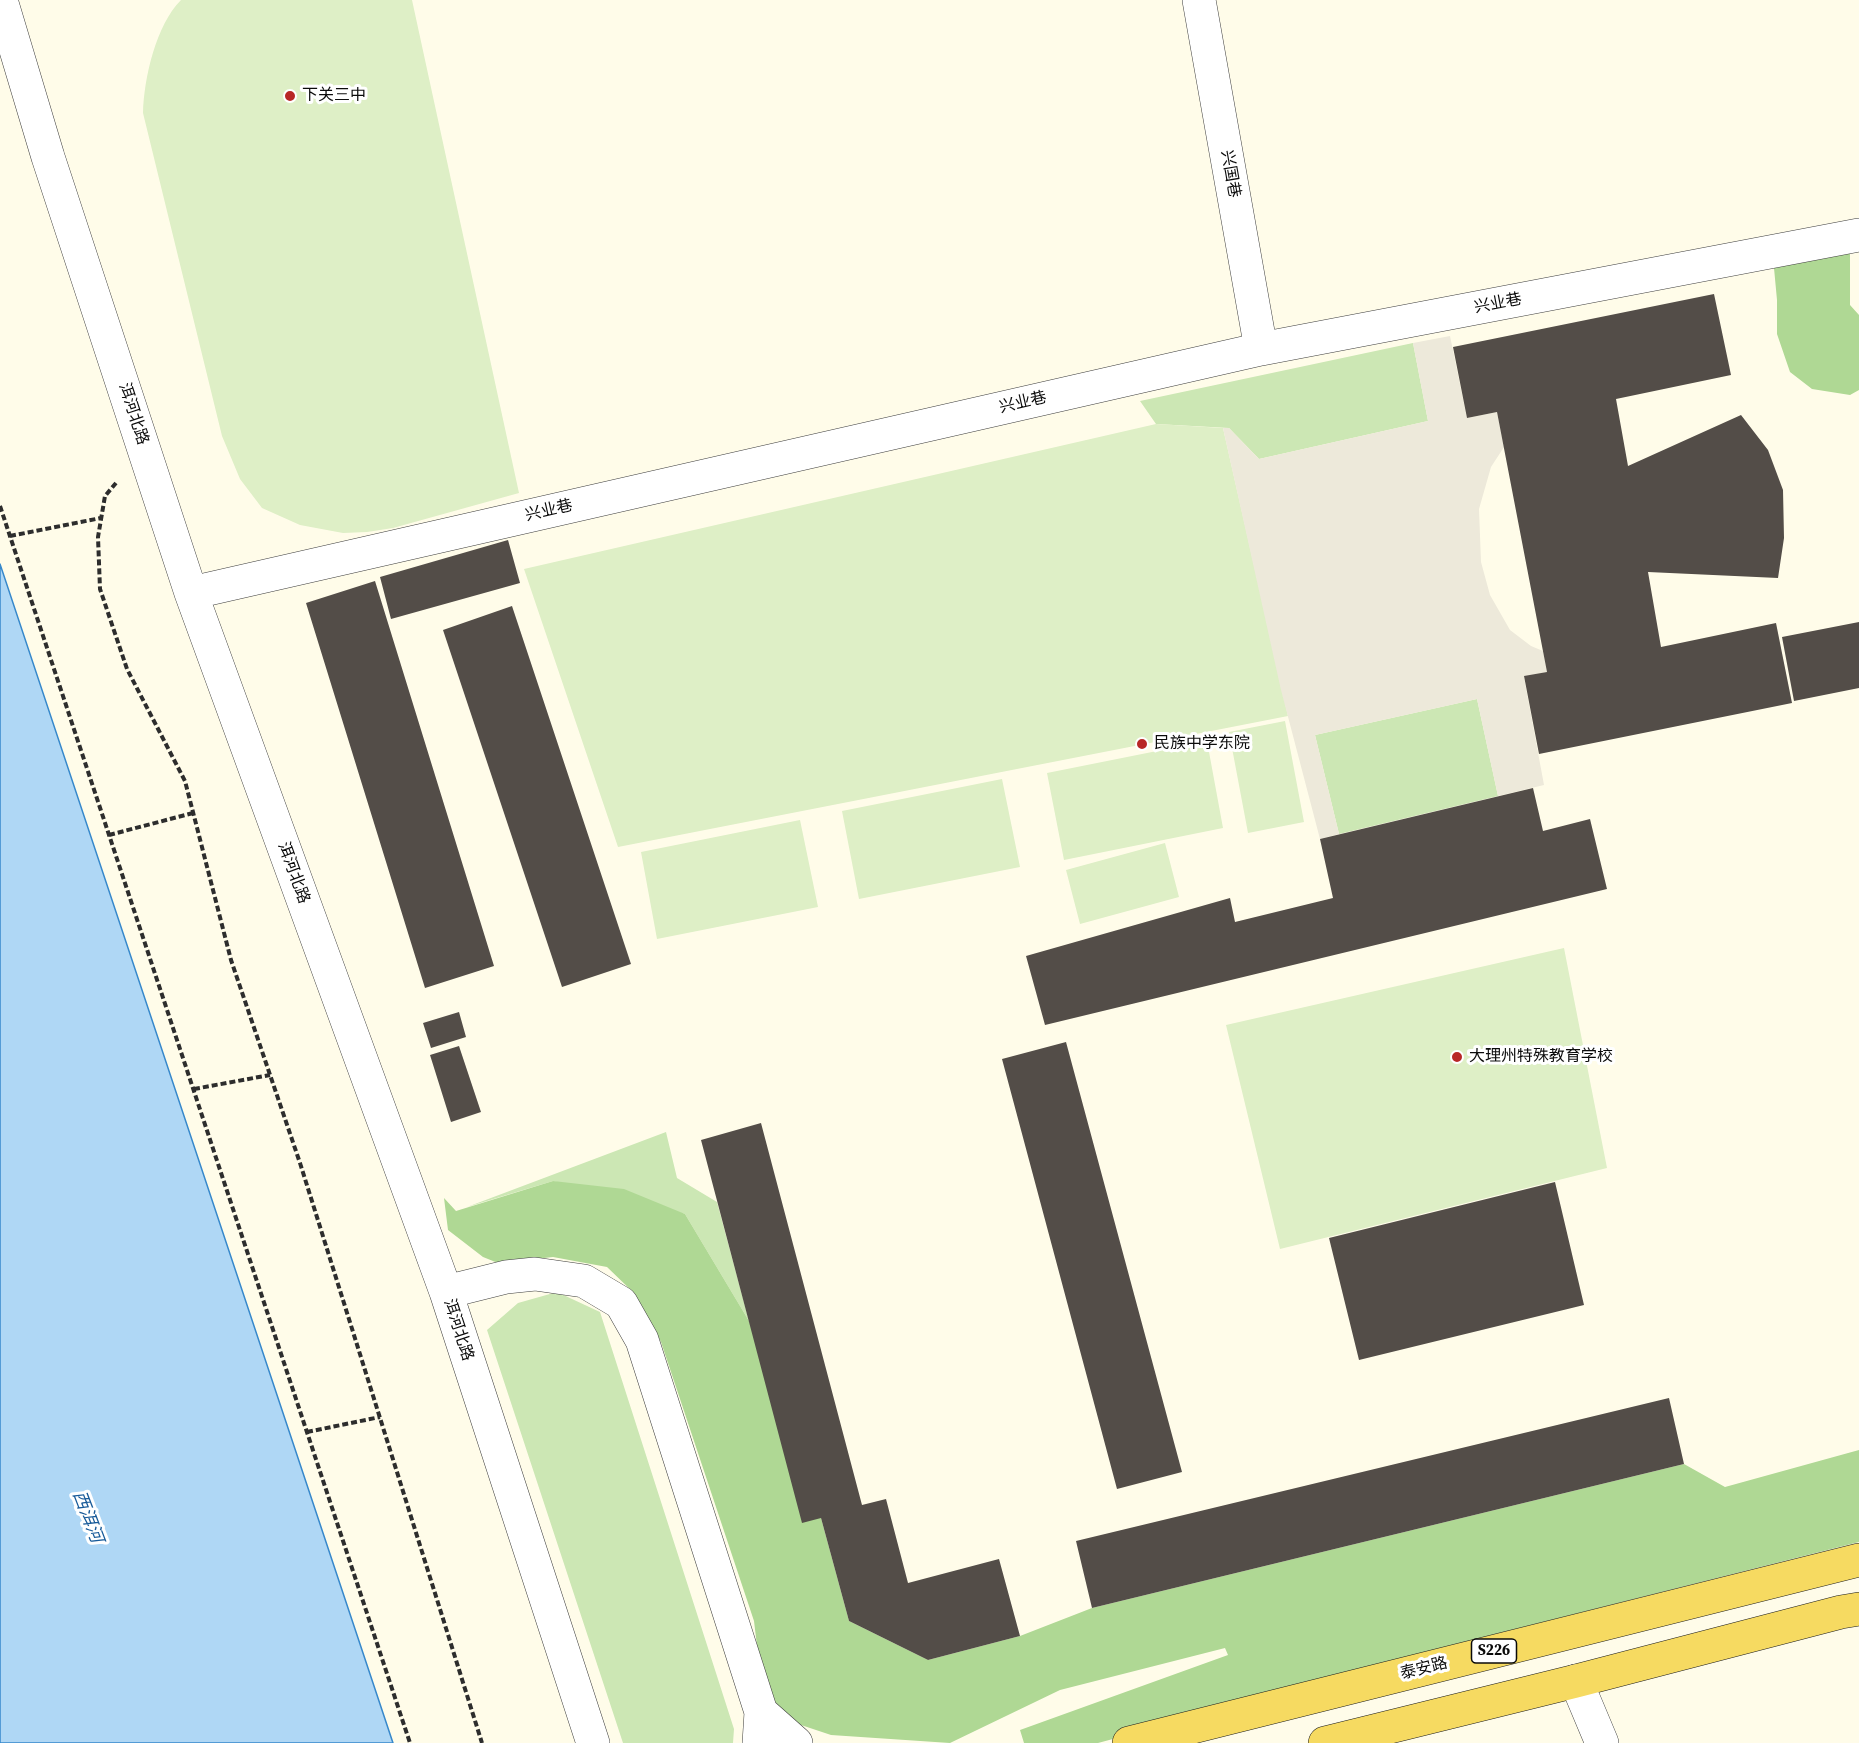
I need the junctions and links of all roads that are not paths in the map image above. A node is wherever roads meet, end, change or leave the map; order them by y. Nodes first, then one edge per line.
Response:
1 (1, 0) edge
2 (1199, 0) edge
3 (1859, 236) edge
4 (1261, 349) junction
5 (191, 593) junction
6 (446, 1292) junction
7 (1859, 1560) edge
8 (1859, 1609) edge
9 (1576, 1681) junction
10 (760, 1727) edge
11 (593, 1743) edge
12 (796, 1743) edge
13 (1129, 1743) edge
14 (1326, 1743) edge
15 (1602, 1743) edge

1 - 5 street, 洱河北路
2 - 4 street, 兴国巷
3 - 4 street, 兴业巷
4 - 5 street, 兴业巷
5 - 6 street, 洱河北路
6 - 10 street
6 - 11 street, 洱河北路
7 - 13 main road, 泰安路 / S226
8 - 9 main road
9 - 14 main road
9 - 15 street
10 - 12 street

